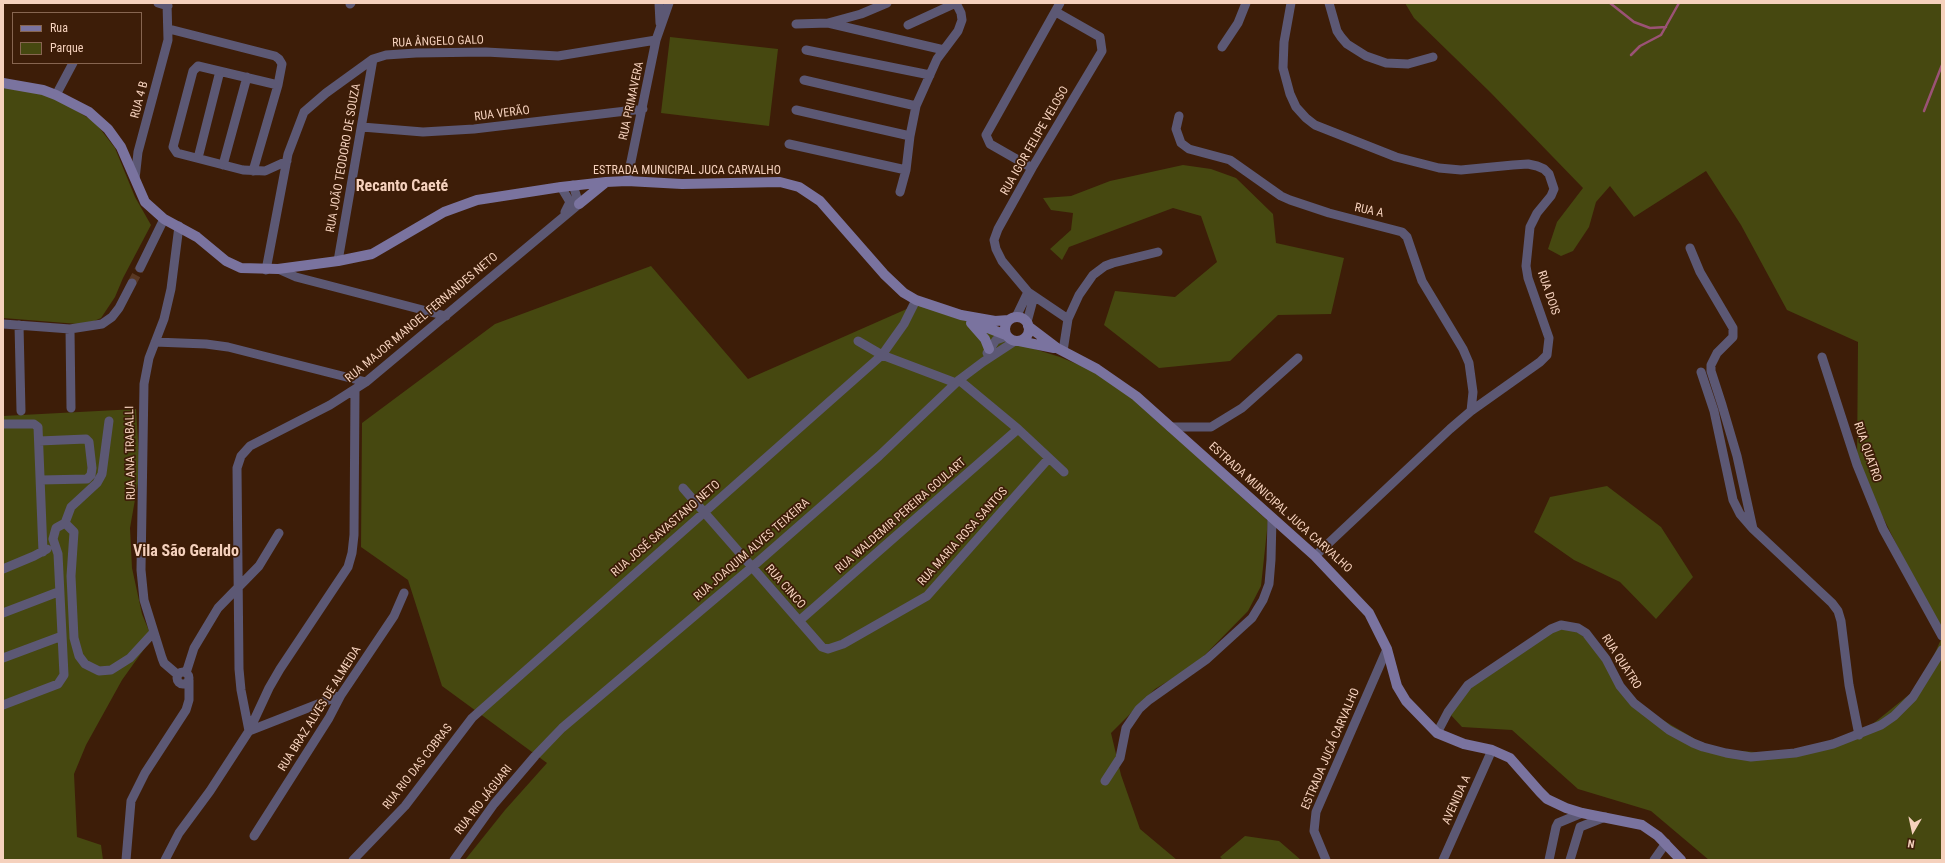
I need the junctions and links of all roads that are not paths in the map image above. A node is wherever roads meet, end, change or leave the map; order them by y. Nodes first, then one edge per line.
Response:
1 (158, 3) edge
2 (659, 3) edge
3 (669, 3) edge
4 (887, 3) edge
5 (956, 3) edge
6 (1246, 3) edge
7 (1292, 3) edge
8 (1329, 3) edge
9 (168, 5) edge
10 (1058, 7) edge
11 (828, 23) junction
12 (796, 24) dead end
13 (908, 25) dead end
14 (660, 26) junction
15 (169, 29) junction
16 (656, 40) junction
17 (1222, 47) dead end
18 (806, 50) dead end
19 (944, 50) junction
20 (1433, 57) dead end
21 (373, 58) junction
22 (73, 64) edge
23 (220, 71) junction
24 (930, 76) junction
25 (247, 77) junction
26 (804, 80) dead end
27 (3, 83) edge
28 (278, 85) junction
29 (56, 95) junction
30 (916, 106) junction
31 (643, 109) junction
32 (796, 110) dead end
33 (1179, 116) dead end
34 (362, 127) junction
35 (910, 136) junction
36 (789, 144) dead end
37 (198, 158) junction
38 (287, 161) junction
39 (223, 165) junction
40 (1032, 168) junction
41 (906, 170) junction
42 (253, 171) junction
43 (135, 180) junction
44 (606, 182) junction
45 (627, 182) junction
46 (573, 185) junction
47 (561, 187) junction
48 (900, 192) dead end
49 (579, 204) junction
50 (562, 217) junction
51 (164, 219) junction
52 (179, 226) junction
53 (1690, 248) dead end
54 (1158, 252) dead end
55 (338, 261) junction
56 (140, 268) tunnel mouth
57 (278, 269) junction
58 (266, 270) junction
59 (132, 283) tunnel mouth
60 (1031, 294) junction
61 (916, 300) junction
62 (446, 316) junction
63 (965, 318) junction
64 (1012, 318) junction
65 (1068, 320) junction
66 (3, 324) edge
67 (1028, 324) junction
68 (19, 325) junction
69 (70, 329) junction
70 (1012, 338) junction
71 (858, 340) dead end
72 (155, 342) junction
73 (990, 349) junction
74 (1060, 350) junction
75 (882, 355) junction
76 (1822, 357) dead end
77 (1298, 358) dead end
78 (983, 362) junction
79 (1701, 372) dead end
80 (366, 382) junction
81 (958, 382) junction
82 (355, 390) junction
83 (71, 408) dead end
84 (20, 411) dead end
85 (1471, 411) junction
86 (109, 421) dead end
87 (3, 424) edge
88 (1170, 427) junction
89 (1018, 429) junction
90 (39, 441) junction
91 (1049, 458) junction
92 (1064, 472) dead end
93 (41, 480) junction
94 (683, 488) dead end
95 (703, 512) junction
96 (1272, 518) junction
97 (66, 523) junction
98 (1753, 529) junction
99 (280, 533) dead end
100 (54, 543) junction
101 (43, 552) junction
102 (1315, 556) junction
103 (4, 567) edge
104 (751, 568) junction
105 (237, 589) junction
106 (58, 592) junction
107 (404, 593) dead end
108 (3, 614) edge
109 (799, 621) junction
110 (153, 632) junction
111 (62, 636) junction
112 (1942, 636) edge
113 (822, 647) joint
114 (1387, 650) junction
115 (1942, 650) edge
116 (3, 658) edge
117 (183, 678) junction
118 (341, 695) junction
119 (3, 705) edge
120 (467, 723) joint
121 (249, 731) junction
122 (1437, 733) junction
123 (1859, 736) junction
124 (1492, 750) junction
125 (535, 756) joint
126 (1105, 781) dead end
127 (1582, 813) junction
128 (1605, 817) junction
129 (254, 836) dead end
130 (1666, 843) junction
131 (126, 860) edge
132 (165, 860) edge
133 (353, 860) edge
134 (454, 860) edge
135 (1326, 860) edge
136 (1443, 860) edge
137 (1549, 860) edge
138 (1570, 860) edge
139 (1654, 860) edge
140 (1681, 860) edge

1 - 9 street
2 - 14 street, RUA PRIMAVERA
3 - 14 street, RUA PRIMAVERA
4 - 11 street
5 - 13 street
5 - 19 street
6 - 17 street
7 - 85 street, RUA DOIS
8 - 20 street
9 - 15 street, RUA 4 B
10 - 40 street, RUA IGOR FELIPE VELOSO
10 - 40 street
11 - 12 street
11 - 19 street
14 - 16 street, RUA PRIMAVERA
15 - 28 street
15 - 43 street, RUA 4 B
16 - 21 street, RUA ÂNGELO GALO
16 - 31 street, RUA PRIMAVERA
18 - 24 street
19 - 24 street
21 - 34 street, RUA JOÃO TEODORO DE SOUZA
21 - 38 street, RUA ÂNGELO GALO
22 - 29 street
23 - 25 street
23 - 37 street
23 - 37 street
24 - 30 street
25 - 28 street
25 - 39 street
26 - 30 street
27 - 29 street, ESTRADA MUNICIPAL JUCA CARVALHO
28 - 42 street
29 - 43 street, ESTRADA MUNICIPAL JUCA CARVALHO
30 - 35 street
31 - 34 street, RUA VERÃO
31 - 45 street, RUA PRIMAVERA
32 - 35 street
33 - 85 street, RUA A
34 - 55 street, RUA JOÃO TEODORO DE SOUZA
35 - 41 street
36 - 41 street
37 - 39 street
38 - 42 street
38 - 58 street, RUA ÂNGELO GALO
39 - 42 street
40 - 60 street, RUA IGOR FELIPE VELOSO
41 - 48 street
43 - 51 street, ESTRADA MUNICIPAL JUCA CARVALHO
44 - 45 street, ESTRADA MUNICIPAL JUCA CARVALHO
44 - 46 street, ESTRADA MUNICIPAL JUCA CARVALHO
44 - 49 street
45 - 61 street, ESTRADA MUNICIPAL JUCA CARVALHO
46 - 47 street, ESTRADA MUNICIPAL JUCA CARVALHO
46 - 49 street
47 - 50 street, RUA MAJOR MANOEL FERNANDES NETO
47 - 55 street, ESTRADA MUNICIPAL JUCA CARVALHO
49 - 50 street, RUA MAJOR MANOEL FERNANDES NETO
50 - 62 street, RUA MAJOR MANOEL FERNANDES NETO
51 - 52 street, ESTRADA MUNICIPAL JUCA CARVALHO
51 - 56 street
52 - 58 street, ESTRADA MUNICIPAL JUCA CARVALHO
52 - 72 street, RUA ANA TRABALLI
53 - 98 street
54 - 65 street
55 - 57 street, ESTRADA MUNICIPAL JUCA CARVALHO
57 - 58 street, ESTRADA MUNICIPAL JUCA CARVALHO
57 - 62 street
59 - 69 street
60 - 64 street
60 - 65 street, RUA IGOR FELIPE VELOSO
60 - 67 street
61 - 63 street, ESTRADA MUNICIPAL JUCA CARVALHO
61 - 75 street, RUA JOSÉ SAVASTANO NETO
62 - 80 street, RUA MAJOR MANOEL FERNANDES NETO
63 - 64 street
63 - 70 street
63 - 73 street
64 - 67 street
64 - 70 street
65 - 74 street
66 - 68 street
67 - 70 street
67 - 74 street
68 - 69 street
68 - 84 street
69 - 83 street
70 - 73 street
70 - 74 street
70 - 78 street, RUA JOAQUIM ALVES TEIXEIRA
71 - 75 street
72 - 80 street
72 - 110 street, RUA ANA TRABALLI
73 - 78 street
74 - 88 street, ESTRADA MUNICIPAL JUCA CARVALHO
75 - 81 street
75 - 95 street, RUA JOSÉ SAVASTANO NETO
76 - 112 street, RUA QUATRO
77 - 88 street
78 - 81 street, RUA JOAQUIM ALVES TEIXEIRA
79 - 98 street
80 - 82 street, RUA MAJOR MANOEL FERNANDES NETO
81 - 89 street
81 - 104 street, RUA JOAQUIM ALVES TEIXEIRA
82 - 105 street, RUA MAJOR MANOEL FERNANDES NETO
82 - 121 street
85 - 102 street, RUA DOIS
86 - 97 street
87 - 90 street
88 - 96 street, ESTRADA MUNICIPAL JUCA CARVALHO
89 - 91 street
89 - 109 street, RUA WALDEMIR PEREIRA GOULART
90 - 93 street
90 - 93 street
91 - 92 street
91 - 113 street, RUA MARIA ROSA SANTOS
93 - 101 street
94 - 95 street, RUA CINCO
95 - 104 street, RUA CINCO
95 - 120 street, RUA JOSÉ SAVASTANO NETO
96 - 102 street, ESTRADA MUNICIPAL JUCA CARVALHO
96 - 126 street
97 - 100 street
97 - 110 street
98 - 123 street
99 - 105 street
100 - 101 street
100 - 106 street
101 - 103 street
102 - 114 street, ESTRADA MUNICIPAL JUCA CARVALHO
104 - 109 street, RUA CINCO
104 - 125 street, RUA JOAQUIM ALVES TEIXEIRA
105 - 117 street
105 - 121 street, RUA MAJOR MANOEL FERNANDES NETO
106 - 108 street
106 - 111 street
107 - 118 street, RUA BRAZ ALVES DE ALMEIDA
109 - 113 street, RUA CINCO
110 - 117 street, RUA ANA TRABALLI
111 - 116 street
111 - 119 street
114 - 122 street, ESTRADA MUNICIPAL JUCA CARVALHO
114 - 135 street, ESTRADA JUCÁ CARVALHO
115 - 123 street, RUA QUATRO
117 - 131 street, RUA ANA TRABALLI
118 - 121 street
118 - 129 street, RUA BRAZ ALVES DE ALMEIDA
120 - 133 street, RUA RIO DAS COBRAS
121 - 132 street
122 - 123 street, RUA QUATRO
122 - 124 street, ESTRADA MUNICIPAL JUCA CARVALHO
124 - 127 street, ESTRADA MUNICIPAL JUCA CARVALHO
124 - 136 street, AVENIDA A
125 - 134 street, RUA RIO JÁGUARI
127 - 128 street, ESTRADA MUNICIPAL JUCA CARVALHO
127 - 137 street
128 - 130 street, ESTRADA MUNICIPAL JUCA CARVALHO
128 - 138 street
130 - 139 street
130 - 140 street, ESTRADA MUNICIPAL JUCA CARVALHO

